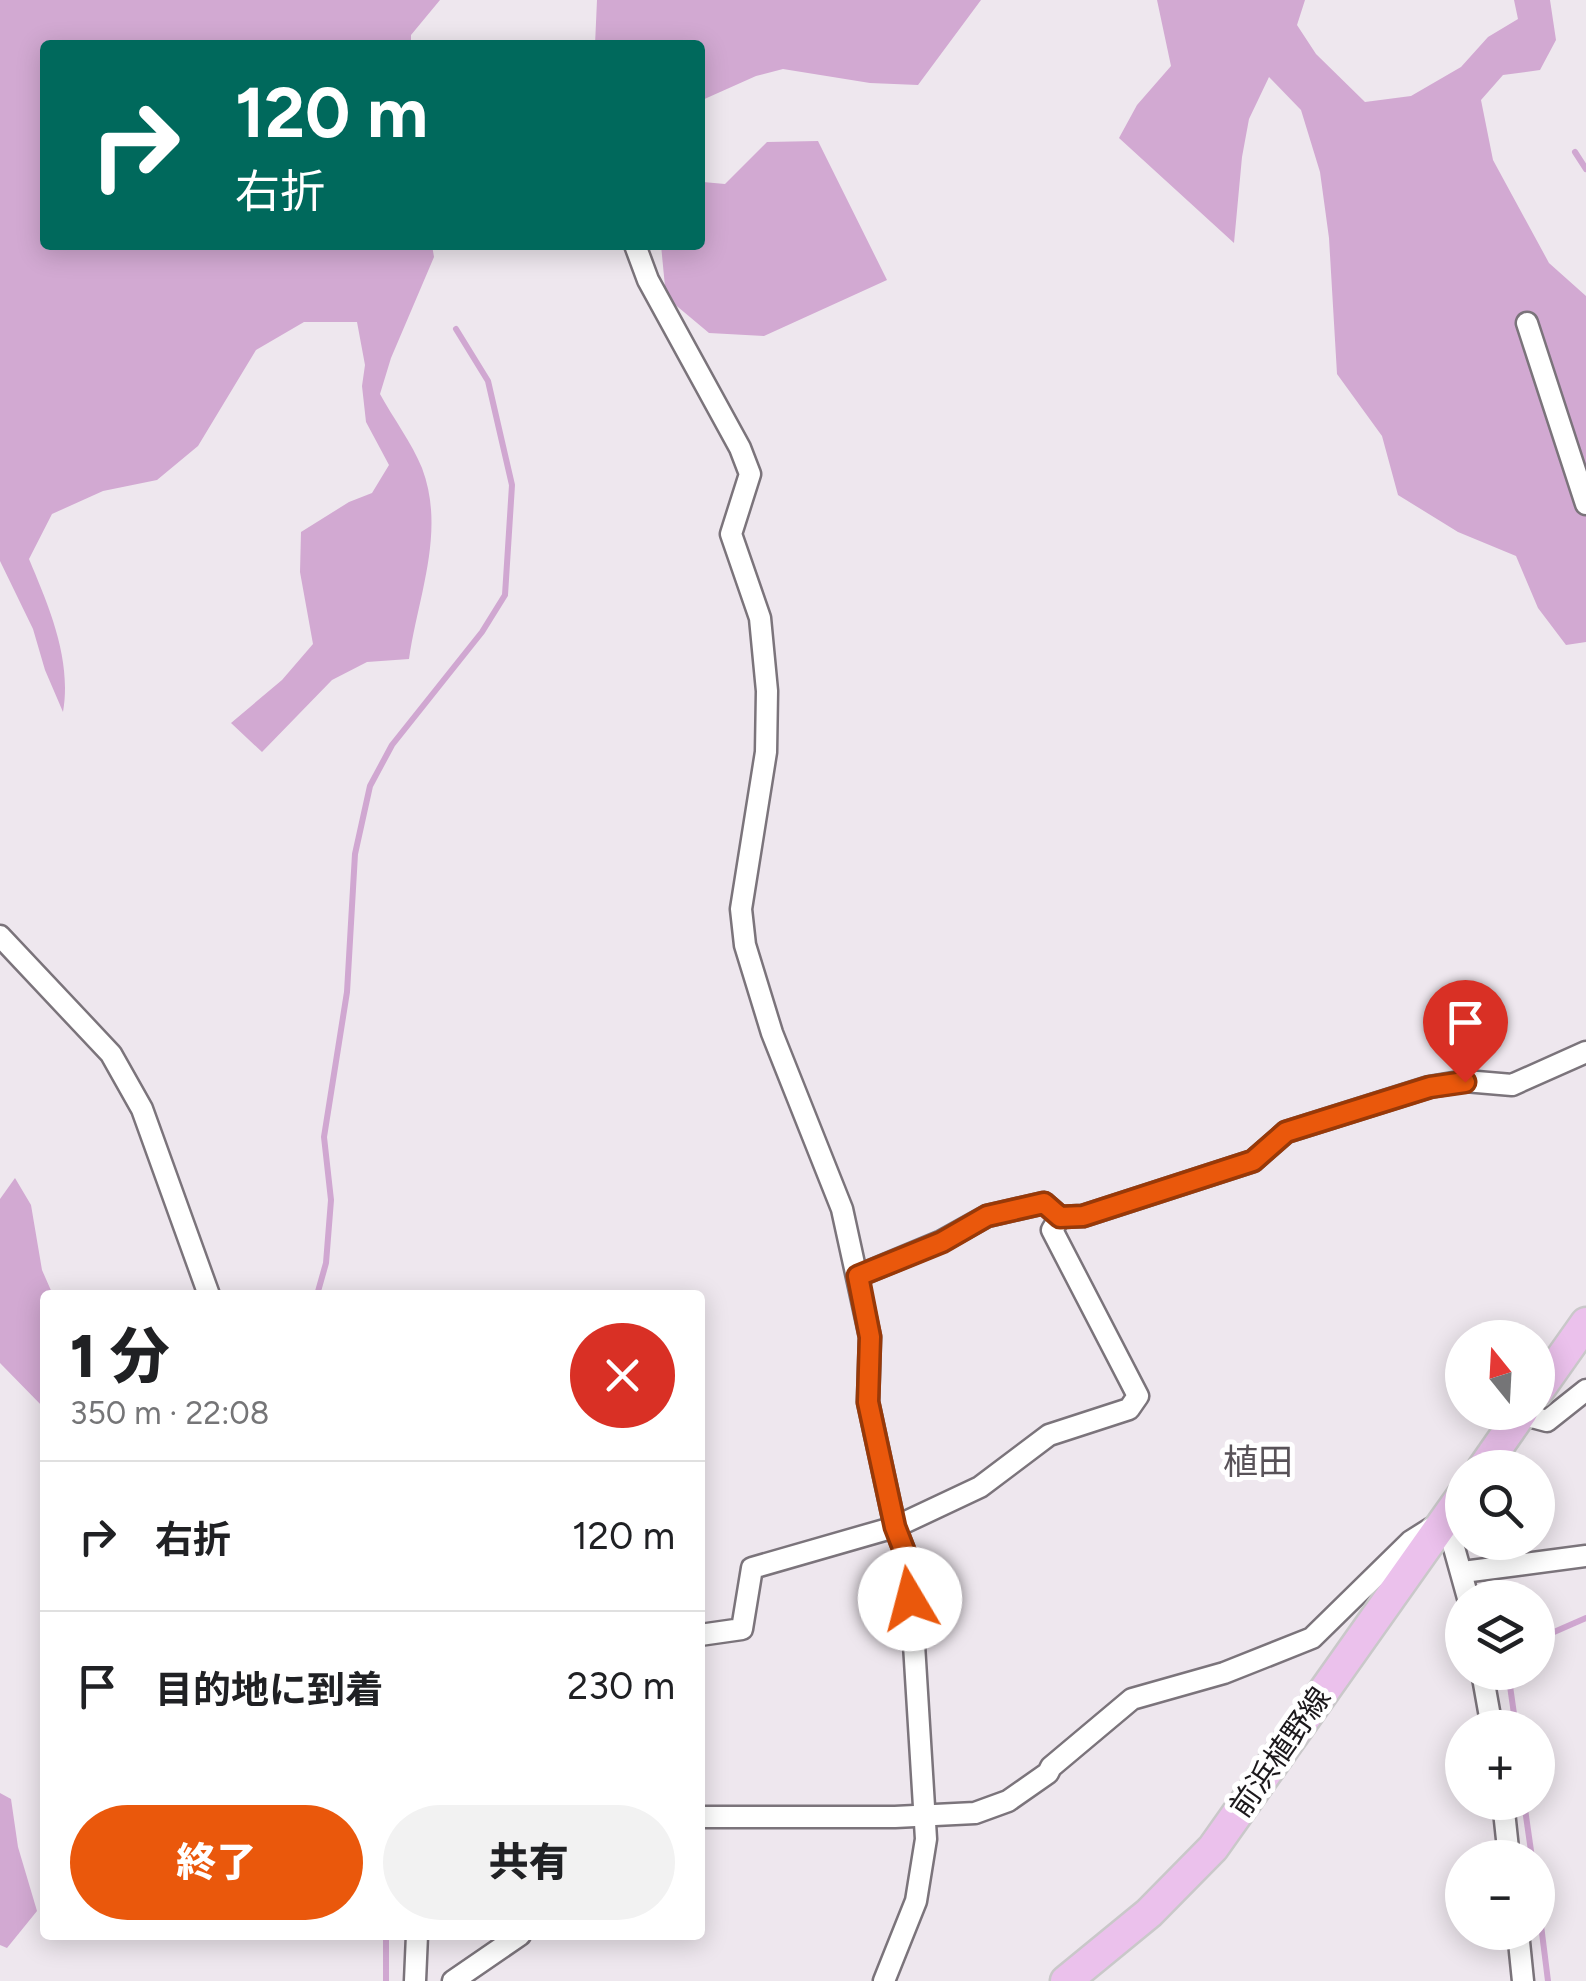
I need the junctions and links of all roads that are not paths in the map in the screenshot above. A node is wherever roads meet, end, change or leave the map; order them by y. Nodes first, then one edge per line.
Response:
1 (637, 250) edge
2 (1527, 323) dead end
3 (1586, 504) edge
4 (0, 936) edge
5 (1586, 1052) edge
6 (1060, 1217) junction
7 (858, 1276) junction
8 (208, 1290) edge
9 (1586, 1323) edge
10 (1555, 1367) edge
11 (1586, 1390) edge
12 (1555, 1415) edge
13 (1445, 1514) edge
14 (1445, 1520) edge
15 (895, 1527) junction
16 (1586, 1556) edge
17 (1461, 1560) edge
18 (1463, 1572) junction
19 (1465, 1580) edge
20 (705, 1634) edge
21 (924, 1816) junction
22 (705, 1817) edge
23 (417, 1940) edge
24 (513, 1940) edge
25 (1520, 1950) edge
26 (415, 1981) edge
27 (453, 1981) edge
28 (884, 1981) edge
29 (1066, 1981) edge
30 (1524, 1981) edge

1 - 7 street
2 - 3 street
4 - 8 street
5 - 6 street
6 - 7 street
6 - 15 street
7 - 15 street
9 - 10 main road
11 - 12 street
13 - 21 street
14 - 29 main road, 前浜植野線
15 - 20 street
15 - 21 street
16 - 18 street
17 - 18 street
18 - 19 street
21 - 22 street
21 - 28 street
23 - 26 street
24 - 27 street
25 - 30 street

